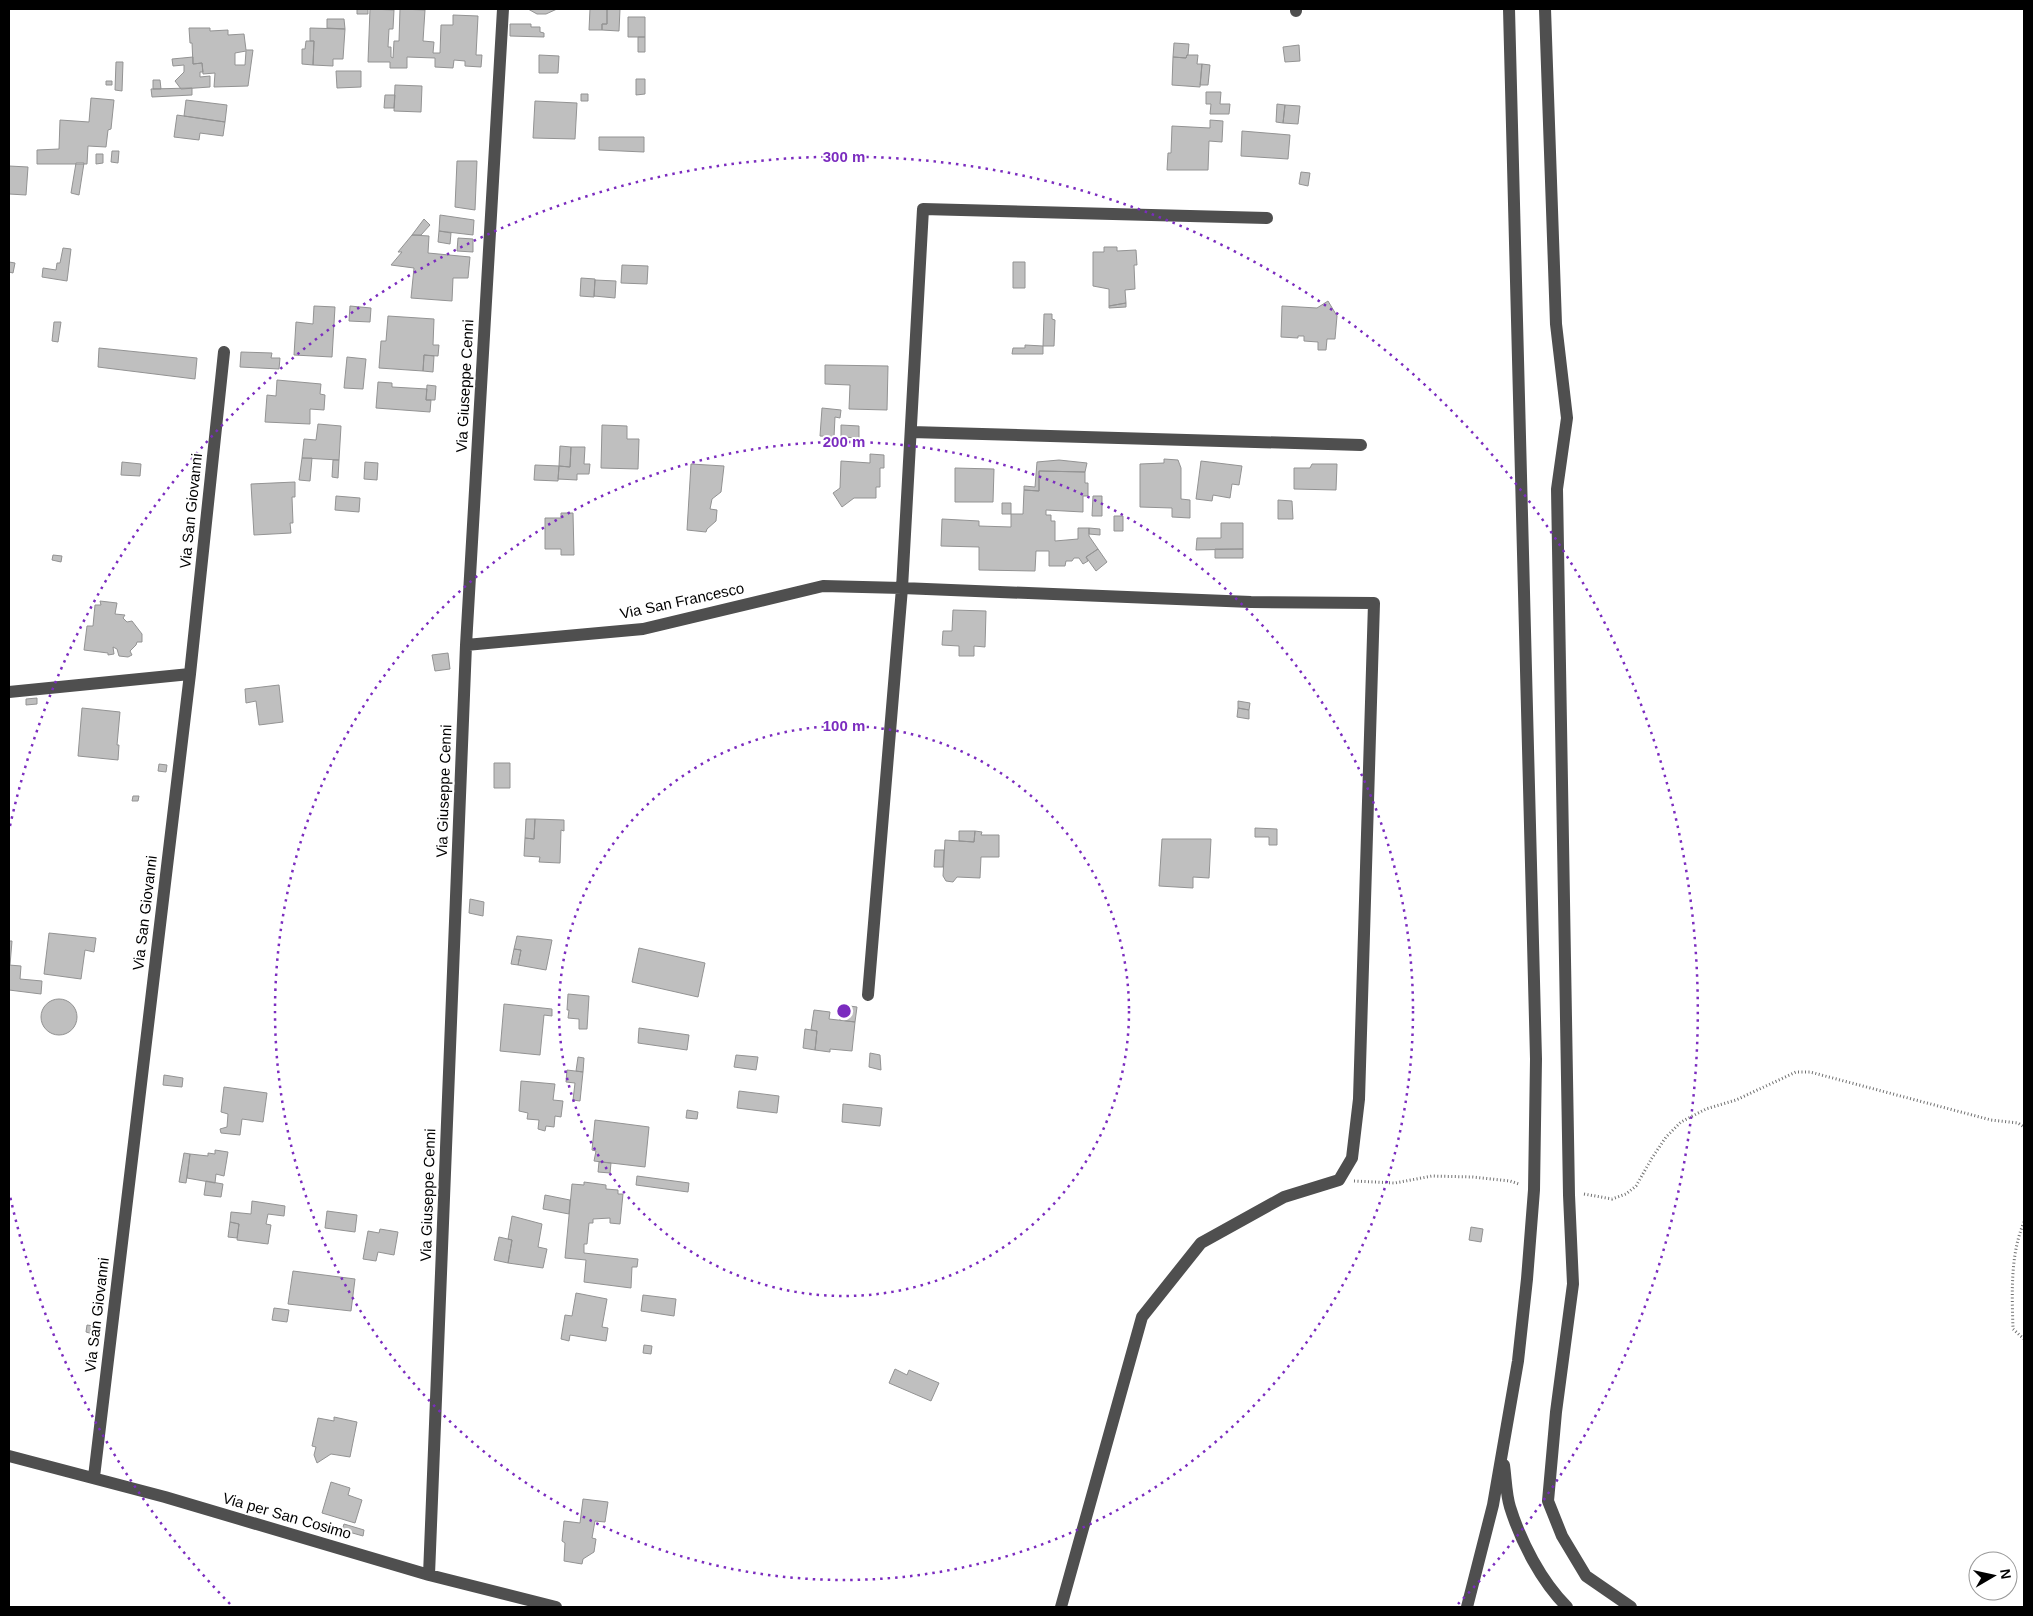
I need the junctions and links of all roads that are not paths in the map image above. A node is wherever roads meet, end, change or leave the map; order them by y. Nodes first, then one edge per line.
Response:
1 (503, 9) edge
2 (1509, 9) edge
3 (1545, 9) edge
4 (1267, 218) dead end
5 (224, 352) dead end
6 (911, 432) junction
7 (1361, 446) dead end
8 (902, 588) junction
9 (466, 645) junction
10 (190, 674) junction
11 (9, 692) edge
12 (868, 995) dead end
13 (1502, 1455) junction
14 (9, 1456) edge
15 (94, 1478) junction
16 (429, 1575) junction
17 (556, 1607) edge
18 (1060, 1607) edge
19 (1467, 1607) edge
20 (1567, 1607) edge
21 (1631, 1607) edge

1 - 9 street, Via Giuseppe Cenni
2 - 13 street
3 - 21 street
4 - 6 street
5 - 10 street, Via San Giovanni
6 - 7 street
6 - 8 street
8 - 9 street, Via San Francesco
8 - 12 street
8 - 18 street, Via San Francesco
9 - 16 street, Via Giuseppe Cenni
10 - 11 street
10 - 15 street, Via San Giovanni
13 - 19 street
13 - 20 street
14 - 15 street, Via per San Cosimo
15 - 16 street, Via per San Cosimo
16 - 17 street, Via per San Cosimo

